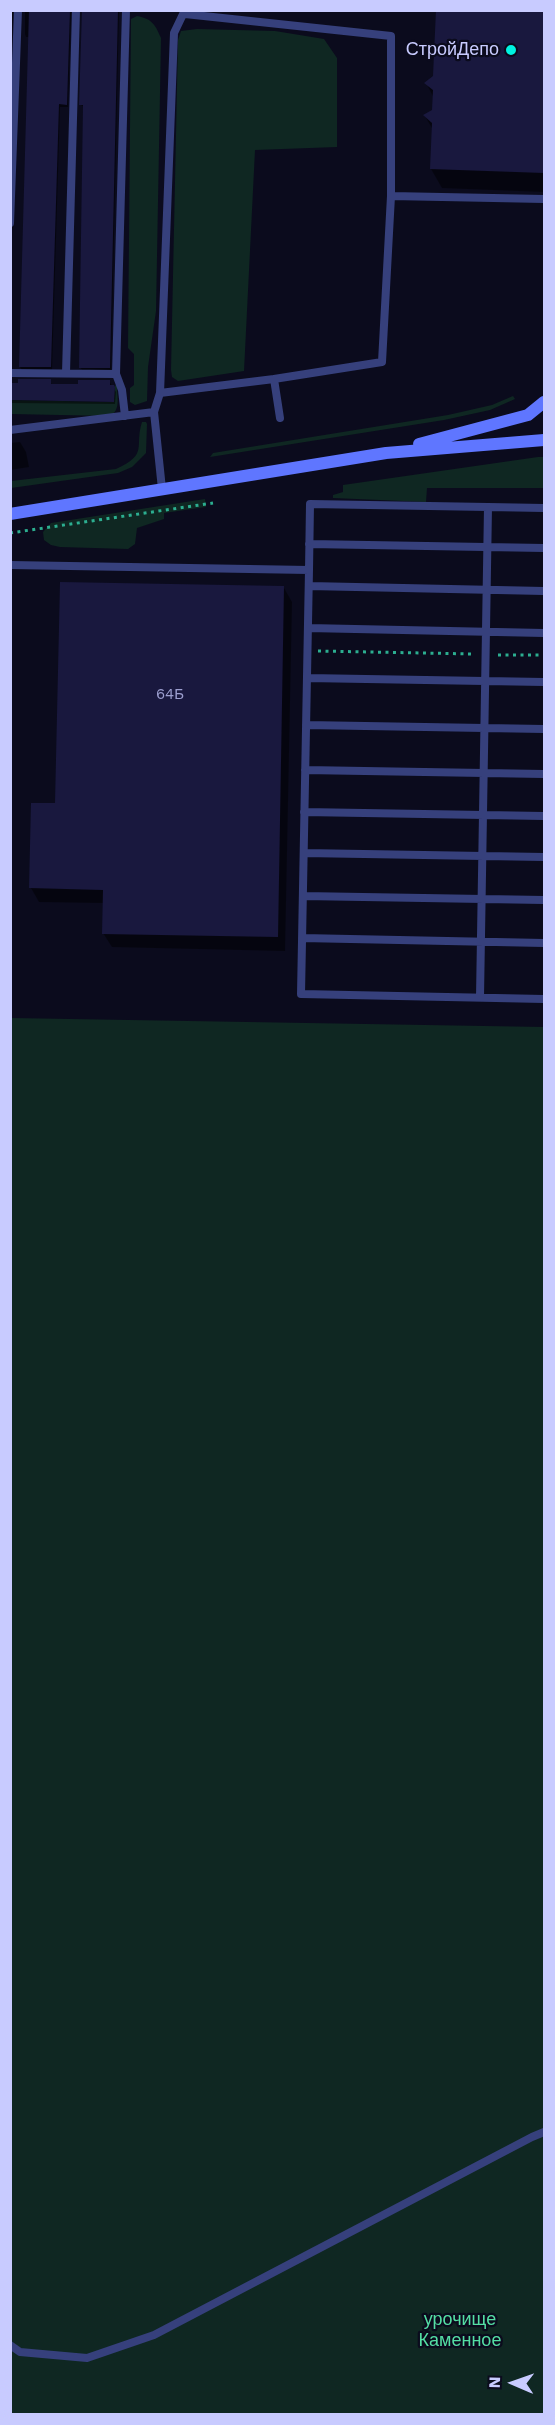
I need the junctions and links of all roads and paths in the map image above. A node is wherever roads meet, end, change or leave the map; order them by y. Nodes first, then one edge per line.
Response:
1 (18, 10) edge
2 (76, 10) edge
3 (126, 10) edge
4 (185, 12) edge
5 (391, 196) junction
6 (544, 200) edge
7 (10, 223) edge
8 (10, 373) edge
9 (66, 373) junction
10 (116, 374) junction
11 (274, 379) junction
12 (160, 393) junction
13 (544, 402) edge
14 (154, 412) junction
15 (125, 416) junction
16 (280, 418) dead end
17 (10, 430) edge
18 (544, 440) edge
19 (386, 453) junction
20 (162, 489) junction
21 (213, 503) dead end
22 (488, 507) junction
23 (544, 508) edge
24 (11, 514) edge
25 (10, 523) edge
26 (10, 533) edge
27 (309, 544) junction
28 (488, 547) junction
29 (544, 548) edge
30 (10, 565) edge
31 (309, 570) junction
32 (309, 586) junction
33 (487, 590) junction
34 (544, 591) edge
35 (308, 628) junction
36 (486, 632) junction
37 (544, 633) edge
38 (307, 651) junction
39 (486, 654) junction
40 (544, 655) edge
41 (307, 678) junction
42 (485, 681) junction
43 (544, 682) edge
44 (306, 724) junction
45 (484, 728) junction
46 (544, 729) edge
47 (305, 770) junction
48 (484, 773) junction
49 (544, 774) edge
50 (304, 812) junction
51 (483, 815) junction
52 (544, 816) edge
53 (304, 853) junction
54 (482, 856) junction
55 (544, 857) edge
56 (303, 896) junction
57 (482, 899) junction
58 (544, 900) edge
59 (302, 938) junction
60 (481, 942) junction
61 (544, 943) edge
62 (480, 997) junction
63 (544, 999) edge
64 (544, 2132) edge
65 (10, 2345) edge

1 - 7 lane
2 - 9 lane
3 - 10 lane
4 - 5 lane
4 - 12 lane
5 - 6 lane
5 - 11 lane
8 - 9 lane
9 - 10 lane
10 - 15 lane
11 - 12 lane
11 - 16 lane
12 - 14 lane
13 - 19 street
14 - 15 lane
14 - 20 lane
15 - 17 lane
18 - 19 street
19 - 20 street
20 - 24 street
21 - 26 path
22 - 23 lane
22 - 27 lane
22 - 28 lane
24 - 25 lane
27 - 28 lane
27 - 31 lane
28 - 29 lane
28 - 33 lane
30 - 31 lane
31 - 32 lane
32 - 33 lane
32 - 35 lane
33 - 34 lane
33 - 36 lane
35 - 36 lane
35 - 38 lane
36 - 37 lane
36 - 39 lane
38 - 39 path
38 - 41 lane
39 - 40 path
39 - 42 lane
41 - 42 lane
41 - 44 lane
42 - 43 lane
42 - 45 lane
44 - 45 lane
44 - 47 lane
45 - 46 lane
45 - 48 lane
47 - 48 lane
47 - 50 lane
48 - 49 lane
48 - 51 lane
50 - 51 lane
50 - 53 lane
51 - 52 lane
51 - 54 lane
53 - 54 lane
53 - 56 lane
54 - 55 lane
54 - 57 lane
56 - 57 lane
56 - 59 lane
57 - 58 lane
57 - 60 lane
59 - 60 lane
59 - 62 lane
60 - 61 lane
60 - 62 lane
62 - 63 lane
64 - 65 lane

